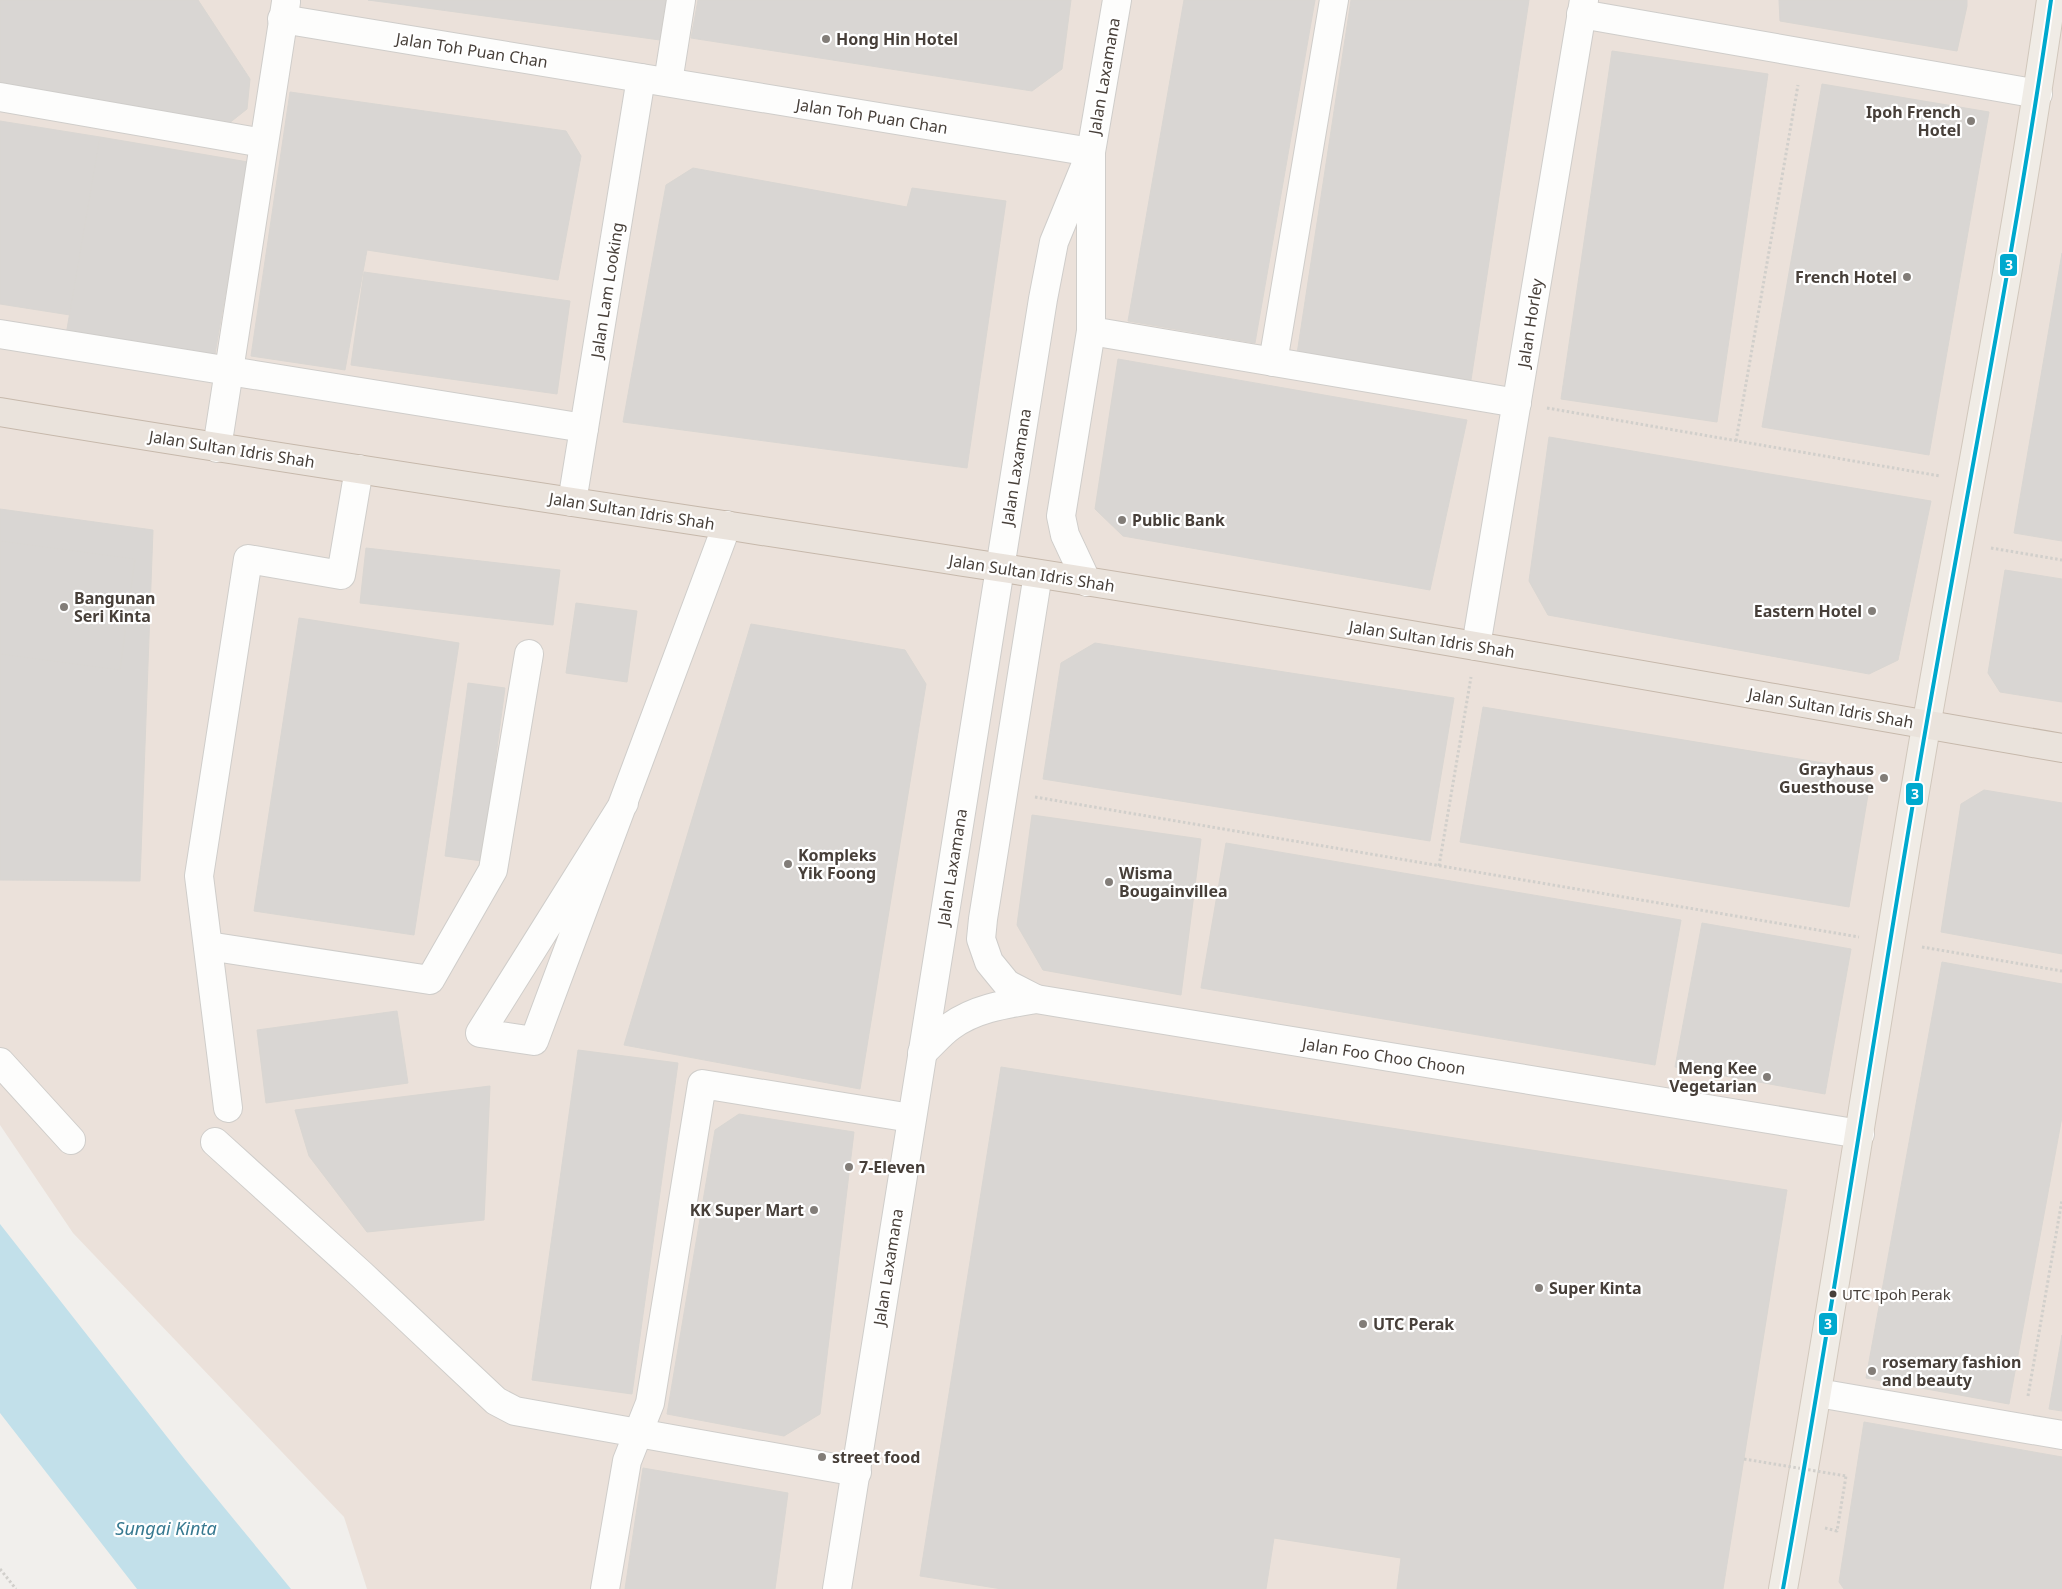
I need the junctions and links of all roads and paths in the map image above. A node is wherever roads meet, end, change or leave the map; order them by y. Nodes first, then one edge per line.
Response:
1 (680, 0) edge
2 (1117, 0) edge
3 (1334, 0) edge
4 (2051, 0) edge
5 (279, 6) edge
6 (1582, 7) edge
7 (1804, 53) junction
8 (641, 78) junction
9 (668, 82) junction
10 (2038, 94) junction
11 (0, 97) edge
12 (263, 143) junction
13 (1091, 152) junction
14 (1091, 331) junction
15 (0, 334) edge
16 (1273, 362) junction
17 (229, 372) junction
18 (1517, 403) junction
19 (0, 412) edge
20 (584, 428) junction
21 (1736, 441) junction
22 (217, 448) junction
23 (359, 469) junction
24 (1970, 482) junction
25 (572, 502) junction
26 (728, 525) junction
27 (1960, 543) junction
28 (2062, 560) edge
29 (1000, 568) junction
30 (1038, 574) junction
31 (1087, 582) junction
32 (1476, 646) junction
33 (529, 654) dead end
34 (1927, 725) junction
35 (2062, 748) edge
36 (1004, 792) junction
37 (624, 803) junction
38 (1439, 866) junction
39 (1890, 942) junction
40 (208, 946) junction
41 (2062, 971) edge
42 (1036, 999) junction
43 (922, 1052) junction
44 (0, 1062) edge
45 (228, 1108) dead end
46 (911, 1118) junction
47 (1860, 1134) junction
48 (71, 1140) dead end
49 (215, 1142) dead end
50 (2062, 1200) edge
51 (1818, 1393) junction
52 (2023, 1428) junction
53 (638, 1434) junction
54 (2062, 1435) edge
55 (1744, 1459) dead end
56 (857, 1472) junction
57 (1837, 1531) dead end
58 (0, 1569) edge
59 (16, 1589) edge
60 (605, 1589) edge
61 (837, 1589) edge
62 (1784, 1589) edge

1 - 9 street
2 - 13 street, Jalan Laxamana
3 - 16 street
4 - 10 main road
5 - 8 street, Jalan Toh Puan Chan
5 - 12 street, Jalan Toh Puan Chan
6 - 7 street
6 - 18 street, Jalan Horley
7 - 10 street
7 - 21 path
8 - 9 street, Jalan Toh Puan Chan
8 - 20 street, Jalan Lam Looking
9 - 13 street, Jalan Toh Puan Chan
10 - 24 main road
11 - 12 street
12 - 17 street, Jalan Toh Puan Chan
13 - 14 street, Jalan Laxamana
13 - 29 street, Jalan Laxamana
14 - 16 street
14 - 31 street, Jalan Laxamana
15 - 17 street
16 - 18 street
17 - 20 street
17 - 22 street, Jalan Toh Puan Chan
18 - 21 path
18 - 32 street, Jalan Horley
19 - 22 highway, Jalan Sultan Idris Shah
20 - 25 street, Jalan Lam Looking
21 - 24 path
22 - 23 highway, Jalan Sultan Idris Shah
23 - 25 highway, Jalan Sultan Idris Shah
23 - 40 street
24 - 27 main road
25 - 26 highway, Jalan Sultan Idris Shah
26 - 29 highway, Jalan Sultan Idris Shah
26 - 37 street
27 - 28 path
27 - 34 main road
29 - 30 highway, Jalan Sultan Idris Shah
29 - 43 street, Jalan Laxamana
30 - 31 highway, Jalan Sultan Idris Shah
30 - 36 street
31 - 32 highway, Jalan Sultan Idris Shah
32 - 34 highway, Jalan Sultan Idris Shah
32 - 38 path
33 - 40 street
34 - 35 highway, Jalan Sultan Idris Shah
34 - 39 main road
36 - 38 path
36 - 42 street
37 - 37 street
38 - 39 path
39 - 41 path
39 - 47 main road
40 - 45 street
42 - 43 street, Jalan Foo Choo Choon
42 - 47 street, Jalan Foo Choo Choon
43 - 46 street, Jalan Laxamana
44 - 48 street
46 - 53 street
46 - 56 street, Jalan Laxamana
47 - 51 main road
49 - 53 street
50 - 52 path
51 - 52 street
51 - 62 main road
52 - 54 street
53 - 56 street
53 - 60 street
55 - 57 path, bridge
56 - 61 street, Jalan Laxamana
58 - 59 path

